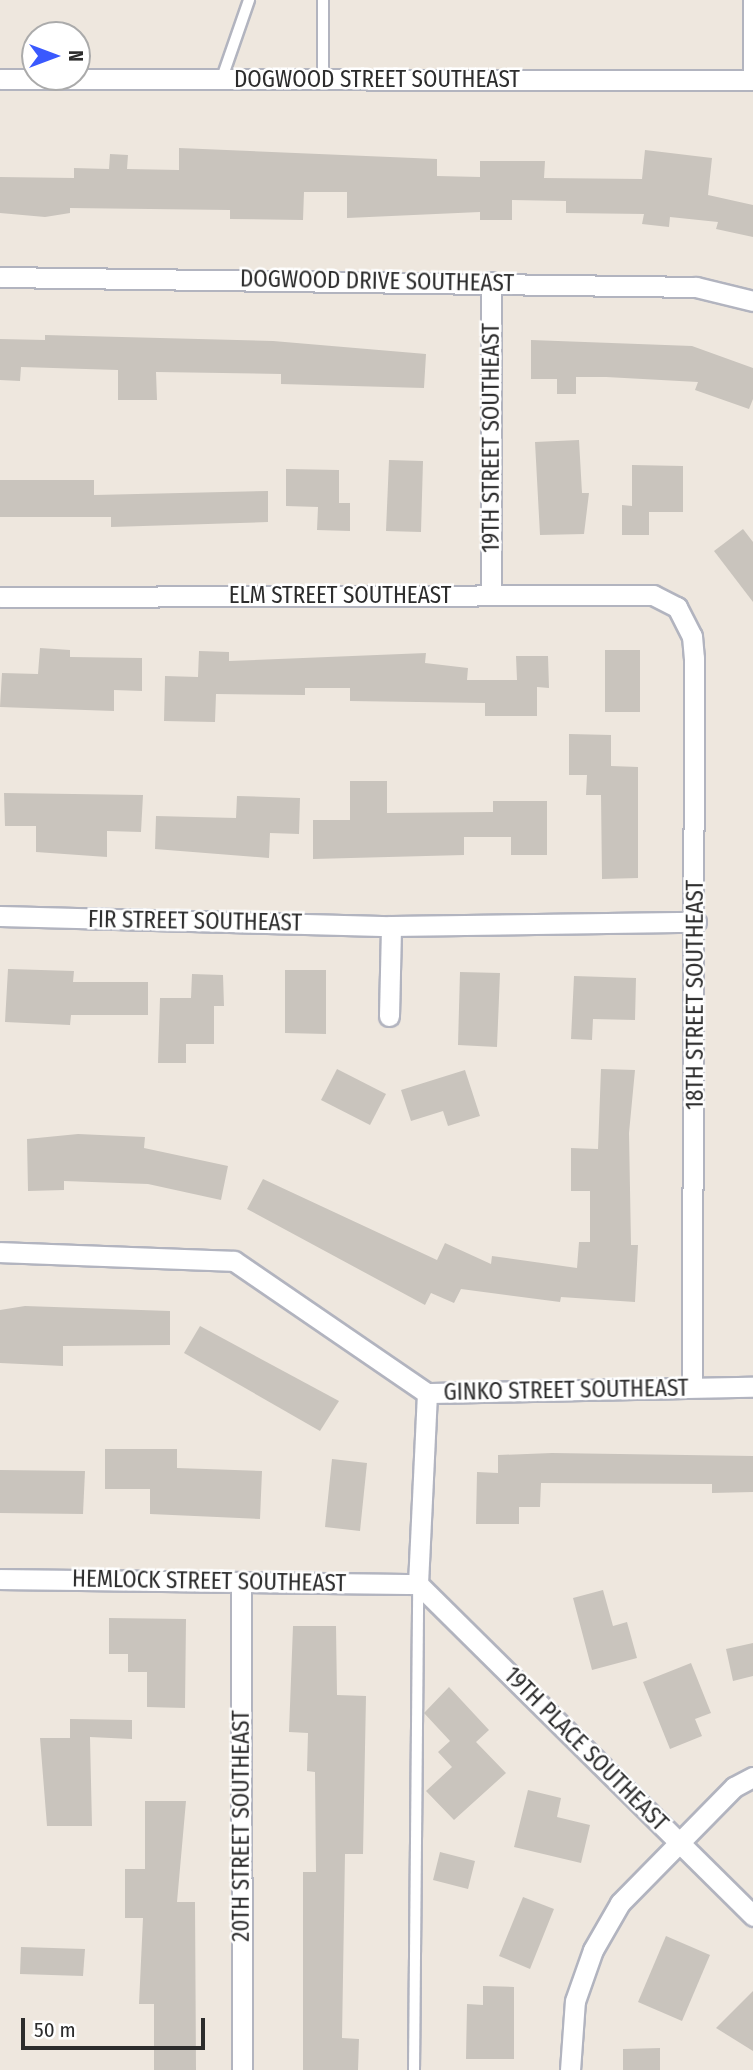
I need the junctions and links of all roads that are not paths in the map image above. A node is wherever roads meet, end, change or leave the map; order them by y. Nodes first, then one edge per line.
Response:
1 (249, 0) edge
2 (323, 0) edge
3 (748, 0) edge
4 (222, 78) junction
5 (323, 78) junction
6 (0, 79) edge
7 (751, 80) edge
8 (0, 277) edge
9 (491, 282) junction
10 (753, 302) edge
11 (491, 594) junction
12 (0, 597) edge
13 (677, 607) joint
14 (0, 916) edge
15 (696, 922) junction
16 (391, 926) junction
17 (389, 1016) dead end
18 (0, 1252) edge
19 (692, 1387) junction
20 (753, 1387) edge
21 (427, 1393) junction
22 (0, 1580) edge
23 (240, 1582) junction
24 (418, 1584) junction
25 (753, 1777) edge
26 (678, 1841) junction
27 (753, 1916) edge
28 (242, 2070) edge
29 (414, 2070) edge
30 (570, 2070) edge

1 - 4 lane
2 - 5 lane
3 - 7 lane
4 - 5 street, DOGWOOD STREET SOUTHEAST
4 - 6 street, DOGWOOD STREET SOUTHEAST
5 - 7 street, DOGWOOD STREET SOUTHEAST
8 - 9 street, DOGWOOD DRIVE SOUTHEAST
9 - 10 street, DOGWOOD DRIVE SOUTHEAST
9 - 11 street, 19TH STREET SOUTHEAST
11 - 12 street, ELM STREET SOUTHEAST
11 - 13 street, ELM STREET SOUTHEAST
13 - 15 street, 18TH STREET SOUTHEAST
14 - 16 street, FIR STREET SOUTHEAST
15 - 16 street, FIR STREET SOUTHEAST
15 - 19 street, 18TH STREET SOUTHEAST
16 - 17 street
18 - 21 street, GINKO STREET SOUTHEAST
19 - 20 street, GINKO STREET SOUTHEAST
19 - 21 street, GINKO STREET SOUTHEAST
21 - 24 street
22 - 23 street, HEMLOCK STREET SOUTHEAST
23 - 24 street, HEMLOCK STREET SOUTHEAST
23 - 28 street, 20TH STREET SOUTHEAST
24 - 26 street, 19TH PLACE SOUTHEAST
24 - 29 lane
25 - 26 street
26 - 27 street, 19TH PLACE SOUTHEAST
26 - 30 street

